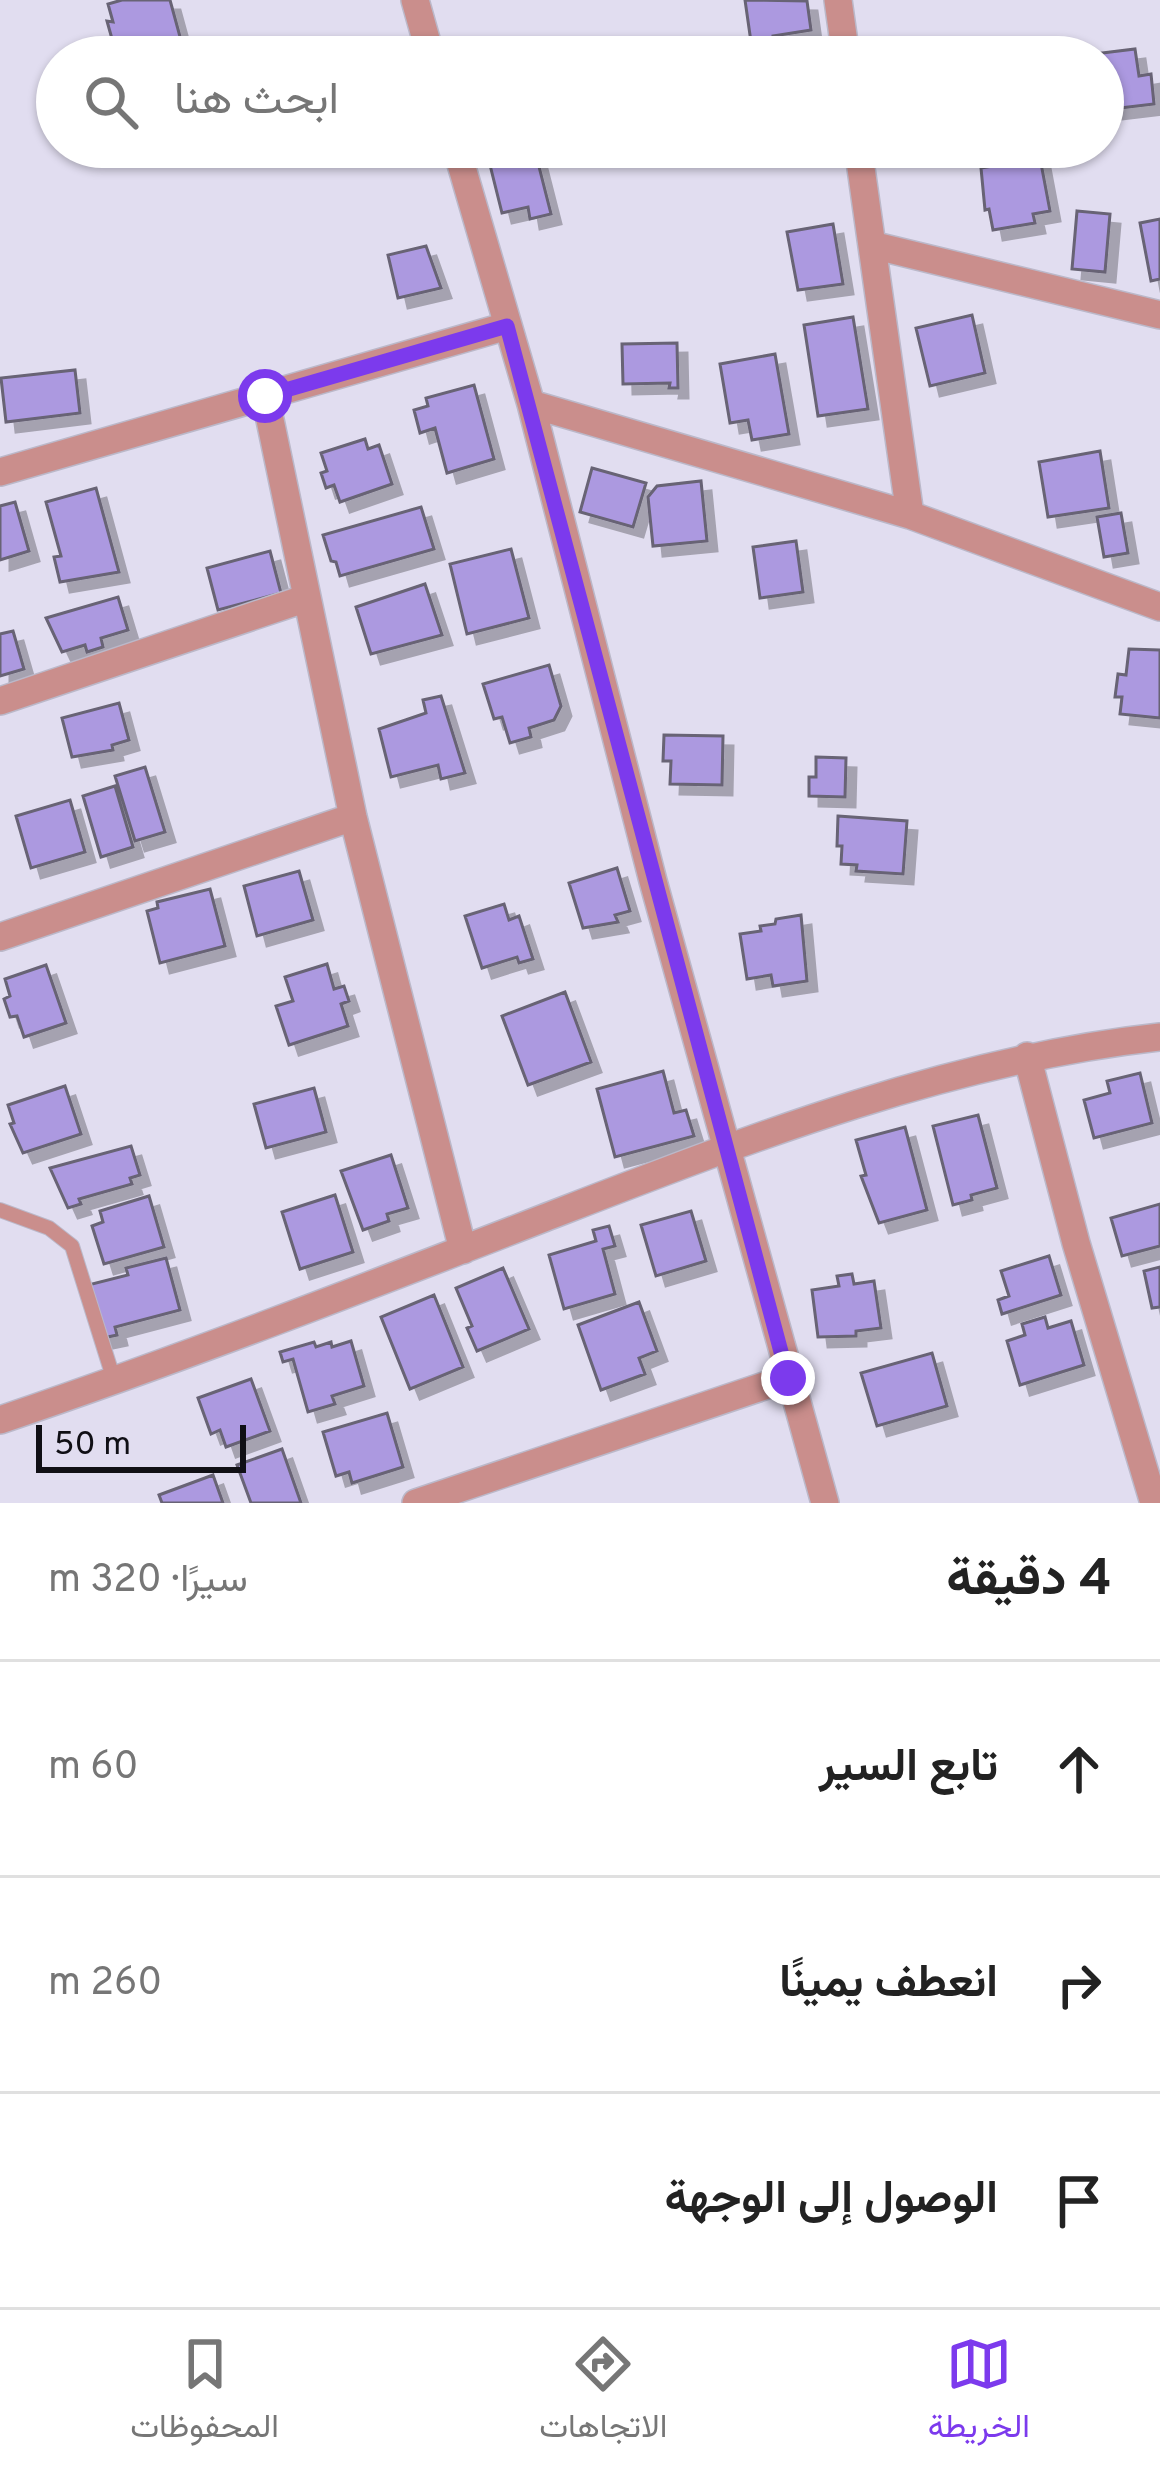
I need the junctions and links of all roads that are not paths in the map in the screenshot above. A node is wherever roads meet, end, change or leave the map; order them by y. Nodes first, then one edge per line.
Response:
1 (415, 0) edge
2 (838, 0) edge
3 (425, 36) edge
4 (843, 36) edge
5 (462, 168) edge
6 (861, 168) edge
7 (872, 245) junction
8 (1160, 315) edge
9 (507, 326) junction
10 (265, 396) junction
11 (531, 404) junction
12 (0, 472) edge
13 (910, 515) junction
14 (308, 598) junction
15 (1160, 607) edge
16 (0, 701) edge
17 (353, 817) junction
18 (0, 938) edge
19 (1160, 1037) edge
20 (1027, 1056) junction
21 (725, 1148) junction
22 (0, 1210) edge
23 (463, 1250) junction
24 (788, 1378) junction
25 (113, 1381) junction
26 (0, 1420) edge
27 (416, 1503) edge
28 (825, 1503) edge
29 (1154, 1503) edge

1 - 3 street
2 - 4 street
5 - 9 street
6 - 7 street
7 - 8 street
7 - 13 street
9 - 10 street
9 - 11 street
10 - 12 street
10 - 14 street
11 - 13 street
11 - 21 street
13 - 15 street
14 - 16 street
14 - 17 street
17 - 18 street
17 - 23 street
19 - 20 street
20 - 21 street
20 - 29 street
21 - 23 street
21 - 24 street
22 - 25 lane
23 - 25 street
24 - 27 street
24 - 28 street
25 - 26 street

